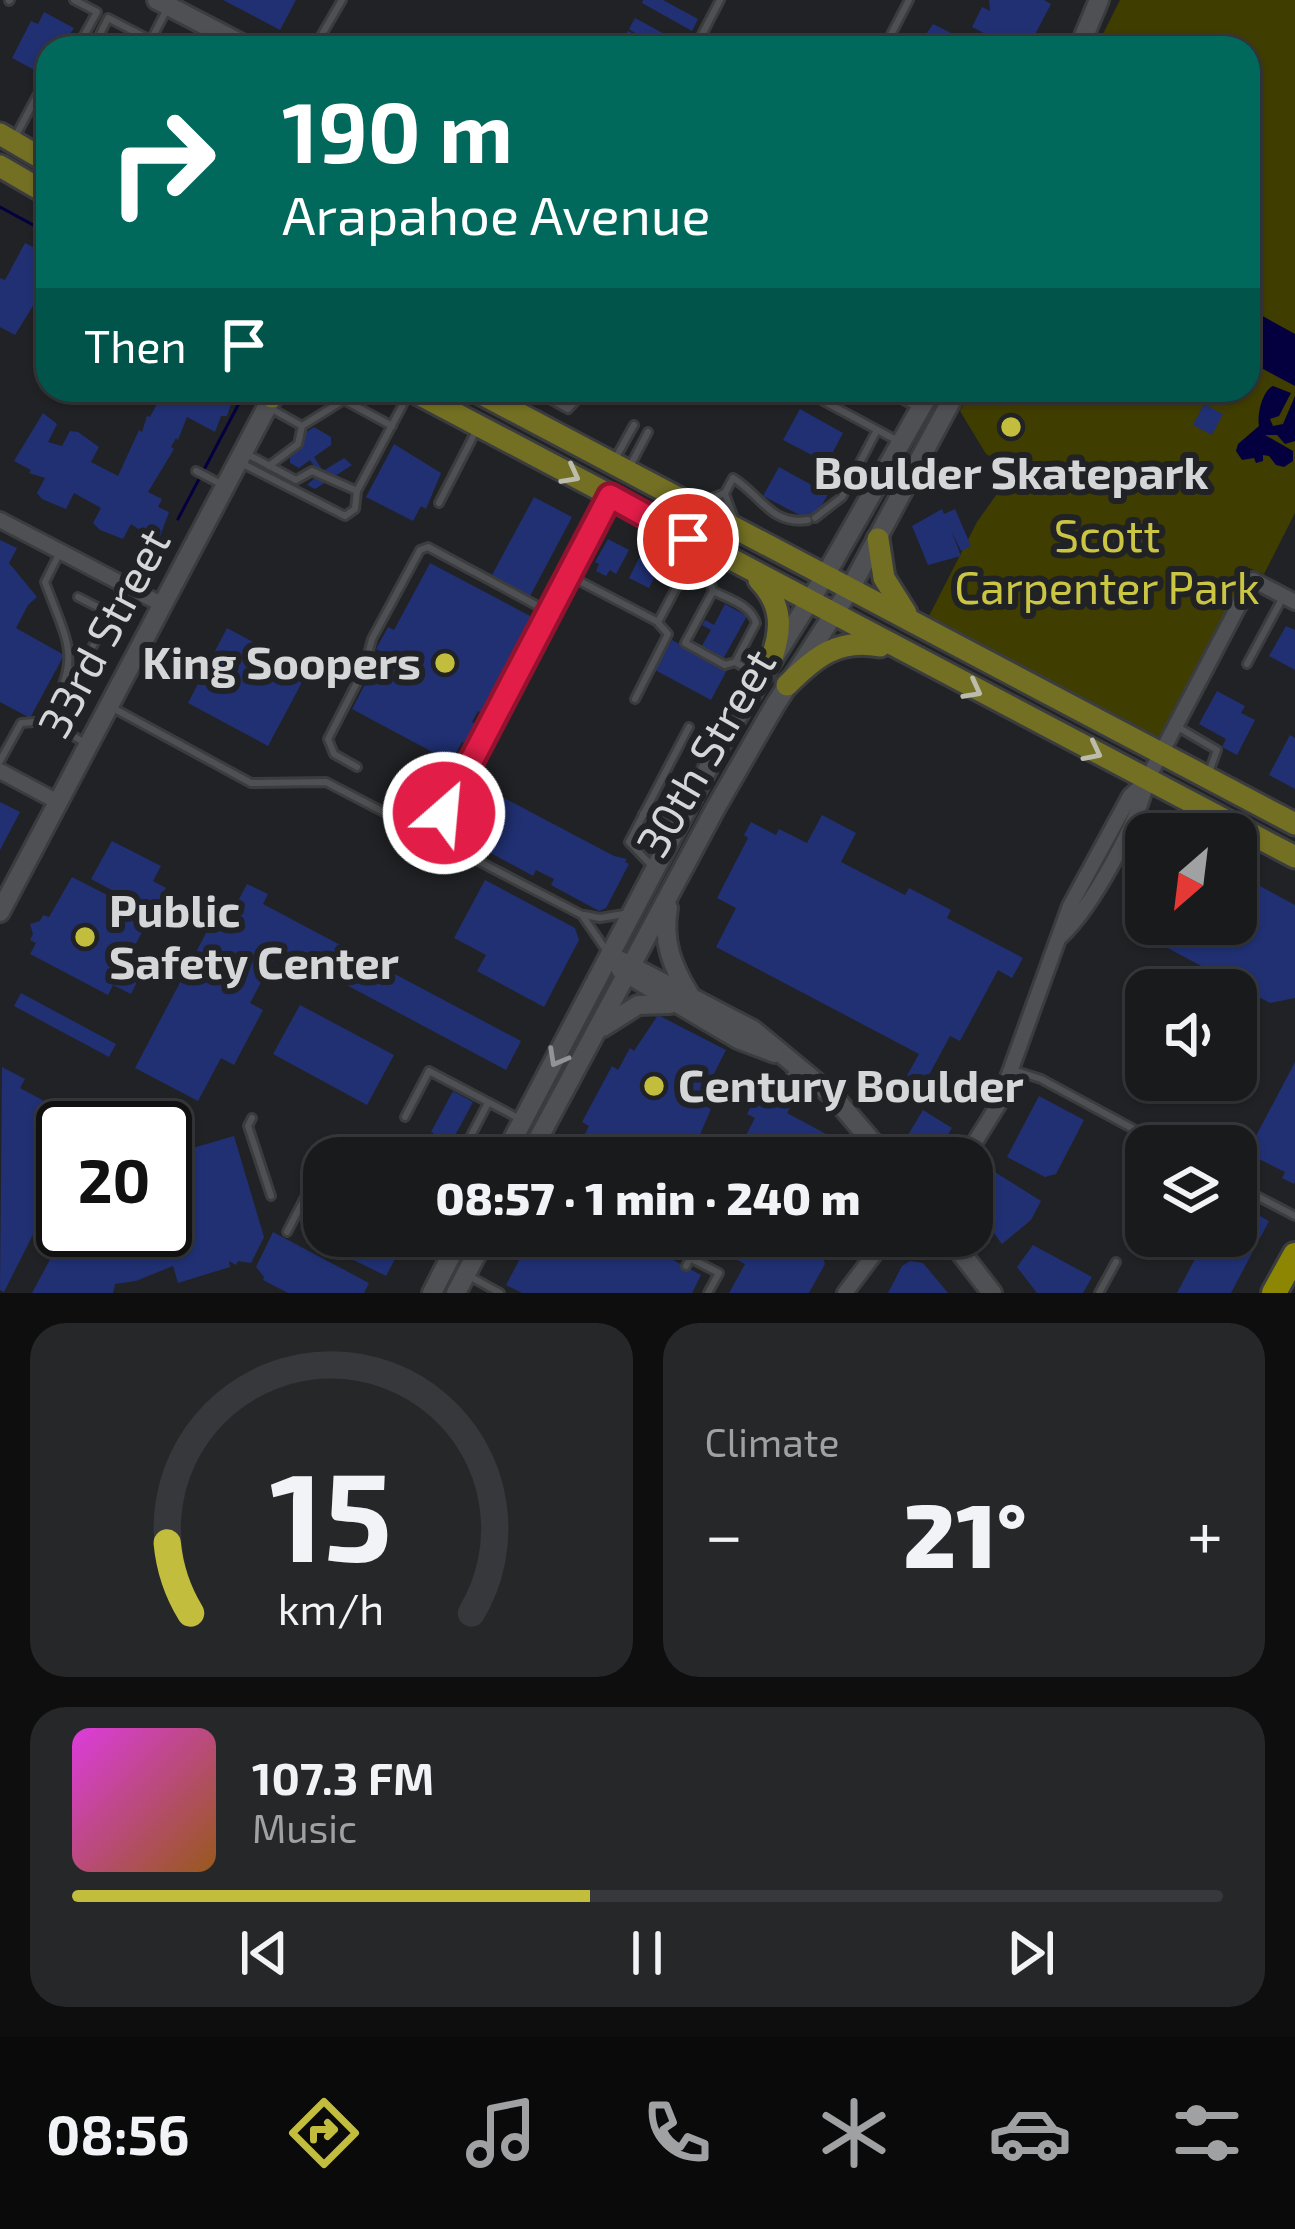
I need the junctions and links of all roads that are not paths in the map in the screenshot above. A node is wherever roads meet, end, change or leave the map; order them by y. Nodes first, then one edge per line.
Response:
1 (74, 0) edge
2 (342, 0) edge
3 (720, 0) edge
4 (909, 0) edge
5 (1100, 0) edge
6 (174, 6) edge
7 (84, 36) edge
8 (98, 36) edge
9 (143, 36) edge
10 (154, 36) edge
11 (228, 36) edge
12 (321, 36) edge
13 (700, 36) edge
14 (890, 36) edge
15 (1084, 36) edge
16 (36, 97) edge
17 (6, 138) edge
18 (36, 156) edge
19 (0, 166) edge
20 (36, 187) edge
21 (269, 402) edge
22 (278, 402) edge
23 (341, 402) edge
24 (348, 402) edge
25 (405, 402) edge
26 (434, 402) edge
27 (485, 402) edge
28 (503, 402) edge
29 (555, 402) edge
30 (575, 402) edge
31 (825, 402) edge
32 (924, 402) edge
33 (951, 402) edge
34 (568, 409) junction
35 (634, 425) dead end
36 (302, 426) junction
37 (392, 426) junction
38 (479, 426) junction
39 (877, 430) junction
40 (556, 433) junction
41 (648, 433) dead end
42 (901, 442) junction
43 (241, 457) junction
44 (269, 466) junction
45 (620, 468) junction
46 (196, 471) dead end
47 (218, 483) junction
48 (357, 491) junction
49 (725, 494) junction
50 (610, 496) junction
51 (439, 502) dead end
52 (688, 504) junction
53 (0, 520) edge
54 (740, 530) junction
55 (878, 539) junction
56 (60, 551) junction
57 (710, 561) junction
58 (750, 571) junction
59 (568, 575) junction
60 (826, 576) junction
61 (124, 584) junction
62 (850, 589) junction
63 (713, 591) junction
64 (78, 597) dead end
65 (1289, 599) edge
66 (809, 603) junction
67 (163, 605) junction
68 (549, 612) junction
69 (109, 613) junction
70 (834, 616) junction
71 (658, 622) junction
72 (914, 623) junction
73 (668, 634) junction
74 (685, 644) junction
75 (901, 652) junction
76 (735, 662) junction
77 (1247, 664) dead end
78 (765, 669) junction
79 (69, 671) junction
80 (787, 686) junction
81 (635, 699) dead end
82 (110, 706) junction
83 (46, 721) junction
84 (1176, 726) junction
85 (689, 727) dead end
86 (89, 745) junction
87 (1161, 754) junction
88 (0, 761) edge
89 (357, 766) dead end
90 (0, 771) edge
91 (1206, 778) junction
92 (1147, 780) junction
93 (701, 782) junction
94 (58, 802) junction
95 (643, 814) junction
96 (1295, 824) edge
97 (431, 838) junction
98 (1295, 857) edge
99 (655, 873) junction
100 (673, 888) junction
101 (637, 907) junction
102 (0, 912) edge
103 (582, 915) junction
104 (610, 958) junction
105 (629, 970) junction
106 (682, 999) junction
107 (595, 1034) junction
108 (791, 1060) junction
109 (1012, 1070) junction
110 (787, 1084) dead end
111 (488, 1103) junction
112 (252, 1118) dead end
113 (405, 1118) dead end
114 (523, 1121) junction
115 (1126, 1125) edge
116 (470, 1137) edge
117 (514, 1137) edge
118 (539, 1137) edge
119 (868, 1137) edge
120 (979, 1137) edge
121 (1257, 1195) edge
122 (271, 1196) dead end
123 (303, 1201) edge
124 (1295, 1216) edge
125 (287, 1232) dead end
126 (1295, 1255) edge
127 (450, 1257) edge
128 (475, 1257) edge
129 (872, 1257) edge
130 (964, 1257) edge
131 (1116, 1262) dead end
132 (686, 1266) dead end
133 (466, 1274) junction
134 (432, 1293) edge
135 (456, 1293) edge
136 (500, 1293) edge
137 (708, 1293) edge
138 (845, 1293) edge
139 (992, 1293) edge
140 (1099, 1293) edge
141 (1274, 1293) edge

1 - 7 lane
2 - 12 lane
3 - 13 lane
4 - 14 lane
5 - 15 main road
6 - 10 lane
6 - 11 main road
8 - 9 lane
16 - 17 lane
17 - 18 main road
19 - 20 main road
21 - 43 main road, 33rd Street
22 - 36 lane
23 - 36 lane
24 - 37 lane
25 - 37 lane
26 - 38 main road
27 - 38 lane
28 - 40 main road
29 - 34 lane
30 - 34 lane
31 - 39 lane
32 - 42 main road, 30th Street
33 - 55 main road, 30th Street
34 - 40 lane
35 - 45 lane
36 - 44 lane
37 - 48 lane
38 -> 50 main road
38 - 51 lane
39 - 42 lane
39 - 49 lane
40 - 45 main road
41 - 45 lane
42 - 60 main road, 30th Street
43 - 44 lane
43 - 47 main road, 33rd Street
43 - 48 lane
44 - 48 lane
45 - 52 main road
46 - 47 lane
47 - 67 main road, 33rd Street
49 - 52 lane
49 - 54 lane
50 - 57 main road
50 - 59 lane
52 - 54 main road
53 - 56 street
54 - 60 main road
55 - 62 main road, 30th Street
55 - 72 main road
56 - 61 street
56 - 79 lane
57 - 58 main road
57 - 63 lane
57 - 71 lane
58 - 66 main road
58 - 78 main road
59 - 68 lane
59 - 71 lane
60 - 62 main road
60 - 66 main road, 30th Street
61 - 67 street
61 - 69 lane
62 - 70 main road, 30th Street
62 - 72 main road
63 - 74 lane
63 - 76 lane
64 - 69 lane
65 - 77 lane
65 - 84 street
66 - 70 main road
66 - 78 main road, 30th Street
67 - 82 main road, 33rd Street
68 - 89 lane
68 - 97 lane
69 - 79 lane
70 - 75 main road
70 - 80 main road, 30th Street
71 - 73 lane
72 - 87 main road
73 - 74 lane
73 - 81 lane
74 - 76 lane
75 - 80 main road
75 -> 92 main road
76 - 78 lane
78 - 93 main road, 30th Street
79 - 83 lane
80 - 100 main road, 30th Street
82 - 86 main road, 33rd Street
82 - 97 lane
83 - 86 lane
83 - 88 lane
84 - 87 street
84 - 91 lane
85 - 95 lane
86 - 94 main road, 33rd Street
87 - 91 main road
87 - 92 street
90 - 94 street
91 - 96 main road
92 - 98 main road
92 - 109 street
93 - 95 lane
93 - 99 main road, 30th Street
94 - 102 main road, 33rd Street
95 - 99 lane
97 - 103 lane
99 - 101 main road, 30th Street
100 - 105 main road, 30th Street
100 - 106 main road
101 - 103 lane
101 - 104 main road, 30th Street
103 - 104 lane
104 - 105 main road
104 -> 114 main road, 30th Street
105 - 106 main road
105 - 107 main road, 30th Street
106 - 107 main road
106 - 108 main road
107 - 118 main road, 30th Street
108 - 110 lane
108 - 119 main road
109 - 115 lane
109 - 120 street
111 - 113 lane
111 - 114 lane
111 - 116 lane
112 - 122 lane
114 - 117 main road, 30th Street
121 - 124 lane
123 - 125 lane
126 - 141 highway
127 - 134 main road
128 - 133 main road
129 - 138 street
130 - 139 main road
131 - 140 lane
132 - 137 lane
133 - 135 main road
133 - 136 lane

